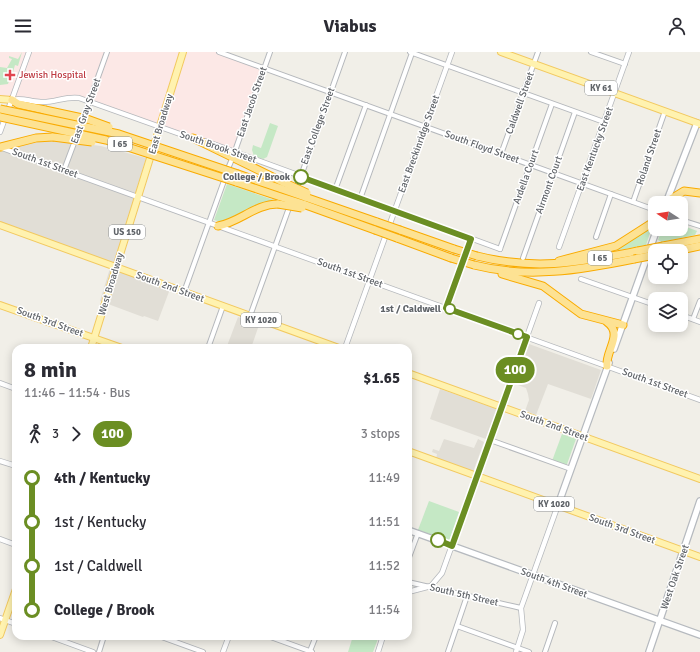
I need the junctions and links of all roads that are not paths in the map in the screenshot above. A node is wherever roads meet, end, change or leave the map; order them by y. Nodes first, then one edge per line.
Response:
1 (29, 52) edge
2 (107, 52) edge
3 (183, 52) edge
4 (219, 52) edge
5 (270, 52) edge
6 (345, 52) edge
7 (411, 52) edge
8 (452, 52) edge
9 (501, 52) edge
10 (538, 52) edge
11 (591, 52) edge
12 (629, 52) edge
13 (534, 64) junction
14 (625, 64) junction
15 (447, 66) junction
16 (264, 68) junction
17 (330, 93) junction
18 (523, 93) junction
19 (615, 93) junction
20 (0, 99) edge
21 (12, 100) junction
22 (89, 101) junction
23 (552, 104) junction
24 (366, 105) junction
25 (0, 109) edge
26 (665, 111) junction
27 (575, 112) junction
28 (390, 114) junction
29 (0, 117) edge
30 (604, 122) junction
31 (699, 122) edge
32 (160, 126) junction
33 (425, 126) junction
34 (0, 132) edge
35 (193, 138) joint
36 (148, 143) junction
37 (0, 147) edge
38 (139, 150) junction
39 (501, 154) junction
40 (234, 155) junction
41 (530, 164) junction
42 (64, 170) junction
43 (553, 173) junction
44 (301, 177) junction
45 (238, 178) junction
46 (582, 183) junction
47 (283, 190) junction
48 (335, 190) junction
49 (700, 193) edge
50 (611, 194) junction
51 (669, 196) edge
52 (677, 196) edge
53 (138, 197) junction
54 (360, 198) junction
55 (304, 200) junction
56 (633, 202) junction
57 (648, 207) edge
58 (395, 211) junction
59 (209, 222) junction
60 (688, 222) edge
61 (0, 225) edge
62 (648, 225) edge
63 (218, 226) junction
64 (700, 226) edge
65 (654, 236) edge
66 (596, 237) dead end
67 (471, 239) junction
68 (700, 239) edge
69 (275, 246) junction
70 (700, 246) edge
71 (559, 247) dead end
72 (688, 248) edge
73 (500, 249) joint
74 (648, 256) edge
75 (523, 258) dead end
76 (562, 262) junction
77 (116, 267) junction
78 (511, 274) junction
79 (581, 279) dead end
80 (370, 280) junction
81 (184, 292) junction
82 (632, 297) junction
83 (700, 301) edge
84 (539, 303) dead end
85 (648, 303) edge
86 (0, 305) edge
87 (223, 306) junction
88 (446, 308) junction
89 (250, 316) junction
90 (688, 317) edge
91 (693, 319) junction
92 (607, 321) junction
93 (700, 322) edge
94 (623, 325) junction
95 (527, 337) junction
96 (94, 338) junction
97 (92, 344) edge
98 (111, 344) edge
99 (209, 344) edge
100 (328, 344) edge
101 (346, 344) edge
102 (607, 366) junction
103 (412, 374) edge
104 (0, 383) edge
105 (12, 388) edge
106 (700, 400) edge
107 (502, 407) junction
108 (582, 436) junction
109 (490, 440) junction
110 (412, 452) edge
111 (0, 461) edge
112 (12, 465) edge
113 (571, 469) junction
114 (477, 476) junction
115 (700, 479) edge
116 (700, 501) edge
117 (558, 505) junction
118 (698, 517) edge
119 (412, 531) edge
120 (418, 533) junction
121 (0, 539) edge
122 (12, 544) edge
123 (452, 546) junction
124 (412, 549) edge
125 (684, 551) junction
126 (700, 557) edge
127 (533, 575) junction
128 (412, 583) edge
129 (429, 587) junction
130 (412, 591) edge
131 (467, 596) junction
132 (12, 598) edge
133 (520, 608) junction
134 (3, 619) edge
135 (660, 621) junction
136 (555, 623) dead end
137 (457, 626) junction
138 (0, 635) edge
139 (700, 635) edge
140 (60, 640) edge
141 (102, 640) edge
142 (170, 640) edge
143 (228, 640) edge
144 (279, 640) edge
145 (315, 640) edge
146 (382, 640) edge
147 (517, 650) edge
148 (93, 652) edge
149 (98, 652) edge
150 (203, 652) edge
151 (223, 652) edge
152 (311, 652) edge
153 (378, 652) edge
154 (448, 652) edge
155 (529, 652) edge
156 (545, 652) edge
157 (649, 652) edge

1 - 21 street
2 - 22 street, East Gray Street
3 - 32 main road, East Broadway / US 150
4 - 16 street, South Floyd Street
5 - 16 street, East Jacob Street
6 - 17 street, East College Street
7 - 15 street
7 - 28 street
8 - 15 street, East Breckinridge Street
9 - 13 main road, KY 61
10 - 13 street, Caldwell Street
11 - 14 street
12 - 14 street, East Kentucky Street
13 - 18 street, Caldwell Street
13 - 19 main road, KY 61
14 - 19 street, East Kentucky Street
15 - 18 street
15 - 33 street, East Breckinridge Street
16 - 17 street, South Floyd Street
16 - 40 street, East Jacob Street
17 - 24 street, South Floyd Street
17 - 44 street, East College Street
18 - 23 street
18 - 39 street, Caldwell Street
19 - 26 main road, KY 61
19 - 30 street, East Kentucky Street
20 - 21 main road, South Brook Street
21 - 22 street, South Brook Street
21 - 34 street
21 - 36 highway, bridge
22 - 32 street, South Brook Street
22 - 42 street, East Gray Street
23 - 27 street
23 - 41 street, Ardella Court
24 - 28 street, South Floyd Street
24 - 48 street
25 - 36 highway, I 65, bridge
26 - 31 main road, KY 61
26 - 56 street, Roland Street
27 - 30 street
27 - 43 street, Airmont Court
28 - 33 street, South Floyd Street
28 - 54 street
29 - 38 highway, I 65, bridge
30 - 46 street, East Kentucky Street
31 - 51 main road
32 - 35 street, South Brook Street
32 - 53 main road, East Broadway / US 150
33 - 39 street, South Floyd Street
33 - 58 street, East Breckinridge Street
35 - 40 highway
36 - 45 highway, I 65, bridge
37 - 38 highway, bridge
37 - 42 street, South 1st Street
38 - 45 highway, I 65, bridge
39 - 41 street, South Floyd Street
40 - 44 street, South Brook Street
40 - 47 highway
40 - 59 street, East Jacob Street
41 - 43 street, South Floyd Street
41 - 73 street, Ardella Court
42 - 53 street, South 1st Street
43 - 46 street, South Floyd Street
43 - 75 street, Airmont Court
44 - 48 street, South Brook Street
44 - 69 street, East College Street
45 - 47 highway, I 65
46 - 50 street, South Floyd Street
46 - 71 street, East Kentucky Street
47 - 55 highway, I 65, bridge
48 - 54 street, South Brook Street
49 - 52 highway
50 - 56 street, South Floyd Street
50 - 66 street
53 - 59 street, South 1st Street
53 - 77 main road, West Broadway / US 150
54 - 58 street, South Brook Street
55 - 63 highway, bridge
55 - 76 highway, I 65, bridge
55 - 78 highway, I 65, bridge
56 - 57 street, South Floyd Street
58 - 67 street, South Brook Street
58 - 80 street, East Breckinridge Street
59 - 63 street, South 1st Street
59 - 81 street, East Jacob Street
60 - 64 street
61 - 77 main road, South 2nd Street / KY 1020
62 - 76 highway
63 - 69 street, South 1st Street
65 - 82 main road
67 - 73 street, South Brook Street
67 - 88 street
68 - 76 highway, I 65, bridge
69 - 80 street, South 1st Street
69 - 89 street, East College Street
70 - 72 highway
74 - 78 highway, I 65, bridge
77 - 81 main road, South 2nd Street / KY 1020
77 - 96 main road, West Broadway / US 150
78 - 92 highway
79 - 82 street
80 - 88 street, South 1st Street
80 - 101 street, East Breckinridge Street
81 - 87 main road, South 2nd Street / KY 1020
82 - 85 street
82 - 94 main road
83 - 91 street
84 - 95 street
86 - 96 main road, South 3rd Street
87 - 89 main road, South 2nd Street / KY 1020
87 - 99 street
88 - 95 street, South 1st Street
89 - 100 main road, South 2nd Street / KY 1020
90 - 91 street
91 - 93 street
92 - 94 highway
92 - 102 highway
94 - 102 main road
95 - 102 street, South 1st Street
95 - 107 street
96 - 97 main road, West Broadway / US 150
96 - 98 main road, South 3rd Street
102 - 106 street, South 1st Street
102 - 108 main road
103 - 107 main road, South 2nd Street
104 - 105 street
107 - 108 main road, South 2nd Street
107 - 109 street
108 - 113 main road
108 - 115 main road, South 2nd Street
109 - 113 street
109 - 114 street
110 - 114 main road, South 3rd Street / KY 1020
111 - 112 street
113 - 117 main road
114 - 117 main road, South 3rd Street / KY 1020
114 - 123 street
116 - 118 main road, West Oak Street
117 - 125 main road, South 3rd Street / KY 1020
117 - 127 street
118 - 125 main road, West Oak Street
119 - 120 main road, South 4th Street
120 - 123 main road, South 4th Street
120 - 124 street
121 - 122 street
123 - 127 main road, South 4th Street
123 - 129 street
125 - 126 main road, South 3rd Street / KY 1020
125 - 135 main road, West Oak Street
127 - 133 street
127 - 135 main road, South 4th Street
128 - 129 street, South 5th Street
129 - 130 street
129 - 131 street, South 5th Street
131 - 133 street, South 5th Street
131 - 137 street
132 - 134 main road
133 - 147 street
134 - 138 main road
135 - 139 main road, South 4th Street
135 - 157 main road, West Oak Street
136 - 156 street
137 - 147 street
137 - 154 street
140 - 148 street
141 - 149 street
142 - 150 street
143 - 151 street
144 - 152 street
145 - 152 street
146 - 153 street
147 - 155 street

